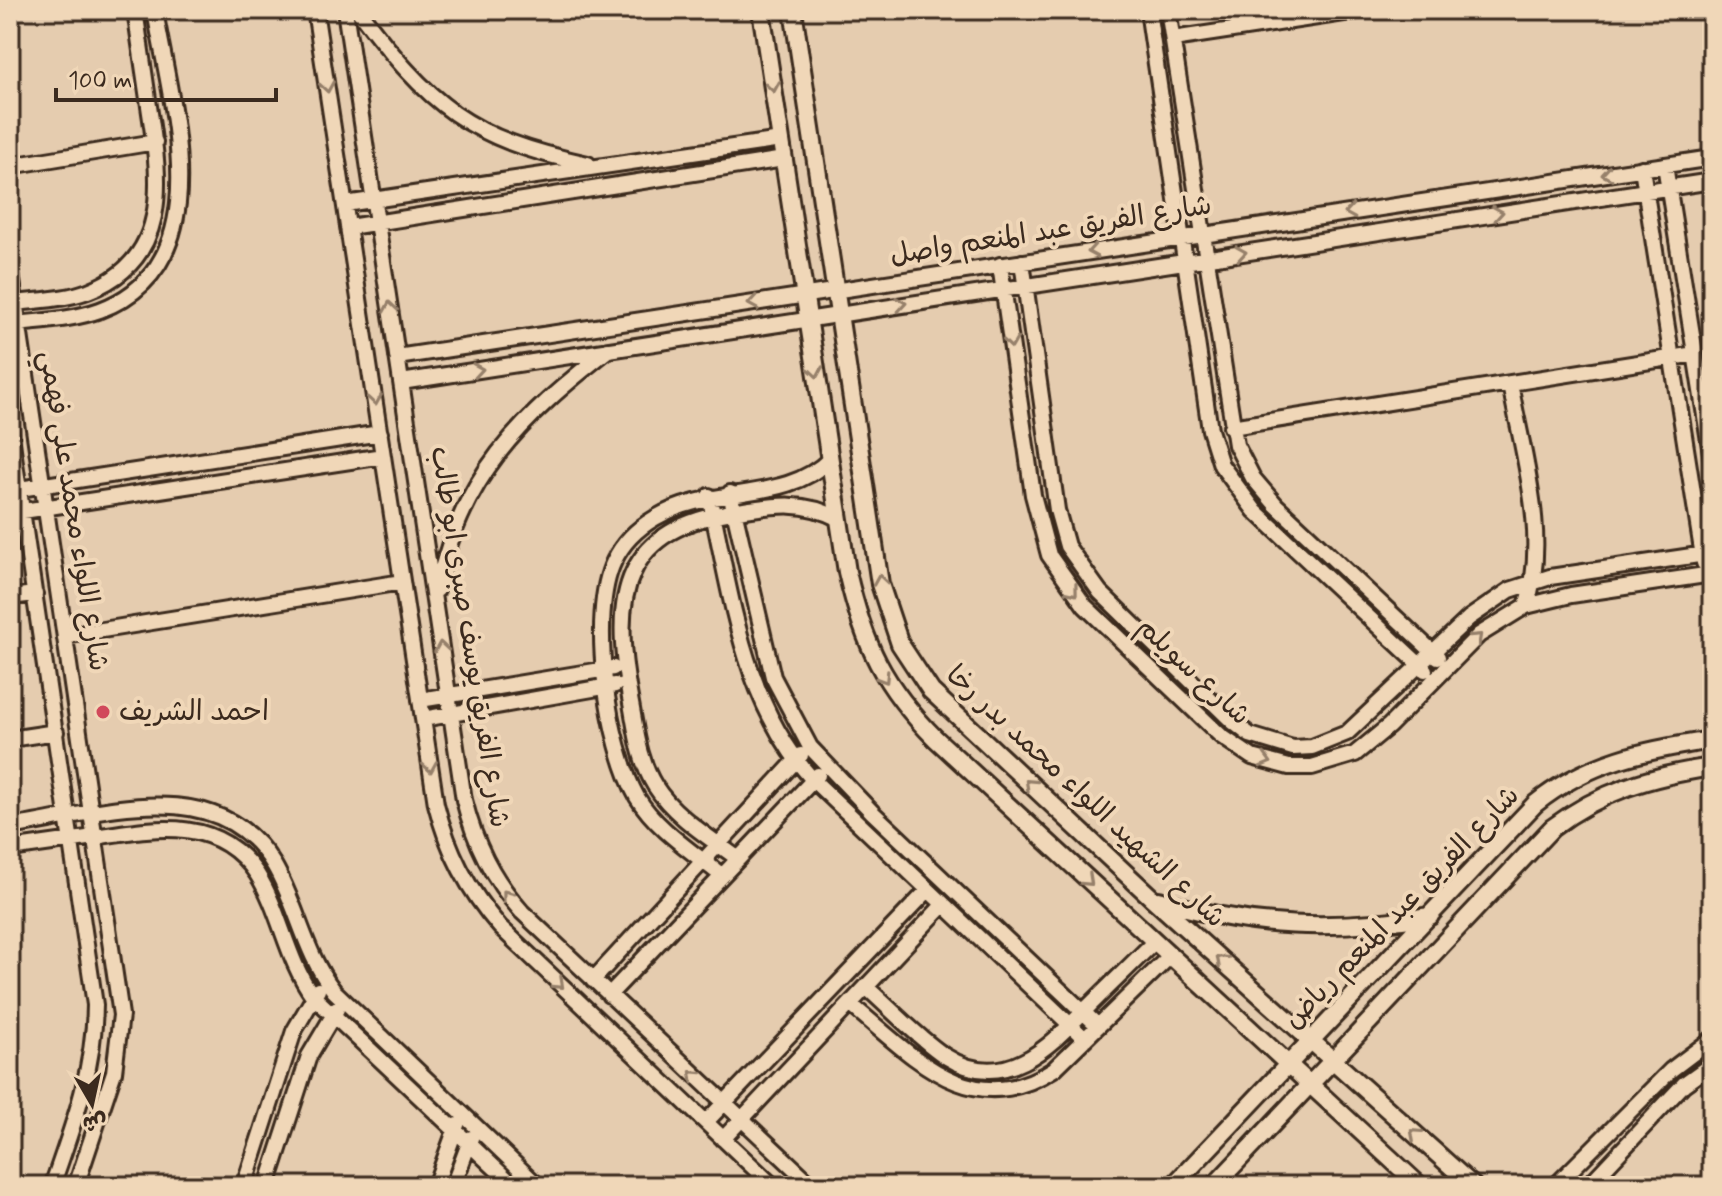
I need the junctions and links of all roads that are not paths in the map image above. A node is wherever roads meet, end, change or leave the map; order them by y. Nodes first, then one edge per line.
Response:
1 (135, 10) edge
2 (155, 10) edge
3 (315, 10) edge
4 (345, 10) edge
5 (358, 10) edge
6 (761, 10) edge
7 (793, 10) edge
8 (1148, 10) edge
9 (1168, 10) edge
10 (1364, 10) edge
11 (1173, 39) junction
12 (161, 44) junction
13 (140, 47) junction
14 (165, 70) junction
15 (144, 73) junction
16 (781, 140) junction
17 (155, 142) junction
18 (1712, 158) edge
19 (784, 159) junction
20 (1665, 165) junction
21 (10, 166) edge
22 (600, 167) junction
23 (1642, 168) junction
24 (1712, 181) edge
25 (1668, 188) junction
26 (1645, 191) junction
27 (374, 200) junction
28 (345, 204) junction
29 (377, 223) junction
30 (349, 227) junction
31 (1201, 235) junction
32 (1182, 238) junction
33 (1205, 258) junction
34 (1185, 261) junction
35 (1022, 262) junction
36 (1000, 265) junction
37 (10, 267) edge
38 (1026, 286) junction
39 (1004, 289) junction
40 (836, 290) junction
41 (805, 295) junction
42 (13, 304) edge
43 (839, 314) junction
44 (808, 319) junction
45 (14, 325) edge
46 (610, 349) junction
47 (1695, 354) junction
48 (397, 357) junction
49 (1672, 358) junction
50 (401, 382) junction
51 (1510, 383) junction
52 (1231, 427) junction
53 (10, 429) edge
54 (380, 433) junction
55 (383, 456) junction
56 (830, 459) junction
57 (1712, 460) edge
58 (43, 486) junction
59 (14, 490) edge
60 (730, 493) junction
61 (709, 496) junction
62 (46, 507) junction
63 (734, 511) junction
64 (16, 512) edge
65 (713, 515) junction
66 (839, 519) junction
67 (1708, 554) edge
68 (1709, 574) edge
69 (1533, 581) junction
70 (402, 582) junction
71 (35, 594) junction
72 (10, 597) edge
73 (434, 602) junction
74 (1526, 606) junction
75 (65, 636) junction
76 (1433, 652) junction
77 (1420, 665) junction
78 (625, 666) junction
79 (1448, 667) junction
80 (606, 669) junction
81 (1435, 680) junction
82 (627, 683) junction
83 (608, 687) junction
84 (448, 696) junction
85 (420, 700) junction
86 (451, 714) junction
87 (423, 719) junction
88 (56, 732) junction
89 (10, 739) edge
90 (1712, 740) edge
91 (810, 747) junction
92 (640, 751) junction
93 (621, 756) junction
94 (796, 761) junction
95 (826, 767) junction
96 (1712, 767) edge
97 (813, 780) junction
98 (668, 803) junction
99 (92, 814) junction
100 (652, 816) junction
101 (69, 818) junction
102 (10, 827) edge
103 (96, 836) junction
104 (72, 840) junction
105 (718, 844) junction
106 (10, 849) edge
107 (737, 858) junction
108 (703, 860) junction
109 (721, 875) junction
110 (928, 890) junction
111 (1152, 898) junction
112 (943, 905) junction
113 (1430, 916) junction
114 (1154, 942) junction
115 (1170, 956) junction
116 (593, 980) junction
117 (326, 981) junction
118 (866, 987) junction
119 (609, 995) junction
120 (313, 996) junction
121 (343, 1001) junction
122 (850, 1004) junction
123 (1083, 1012) junction
124 (332, 1015) junction
125 (1070, 1026) junction
126 (1098, 1026) junction
127 (1085, 1039) junction
128 (1712, 1039) edge
129 (1310, 1041) junction
130 (1332, 1061) junction
131 (1712, 1064) edge
132 (1288, 1065) junction
133 (1309, 1085) junction
134 (724, 1103) junction
135 (461, 1113) junction
136 (741, 1119) junction
137 (706, 1122) junction
138 (475, 1126) junction
139 (455, 1130) junction
140 (723, 1139) junction
141 (469, 1144) junction
142 (52, 1186) edge
143 (76, 1186) edge
144 (244, 1186) edge
145 (267, 1186) edge
146 (435, 1186) edge
147 (453, 1186) edge
148 (514, 1186) edge
149 (538, 1186) edge
150 (773, 1186) edge
151 (813, 1186) edge
152 (1173, 1186) edge
153 (1214, 1186) edge
154 (1420, 1186) edge
155 (1473, 1186) edge
156 (1555, 1186) edge
157 (1588, 1186) edge

1 - 13 street
2 - 12 street
3 -> 28 street, شارع الفريق يوسف صبرى ابو طالب
4 - 27 street, شارع الفريق يوسف صبرى ابو طالب
5 - 22 street
6 -> 16 street, شارع الشهيد اللواء محمد بدر رخا
7 - 40 street, شارع الشهيد اللواء محمد بدر رخا
8 - 32 street
9 - 11 street
10 - 11 street
11 - 31 street
12 - 13 street
12 - 14 street
13 - 15 street
14 - 15 street
14 - 45 street
15 - 17 street
16 - 19 street, شارع الشهيد اللواء محمد بدر رخا
16 - 22 street
17 - 21 street
17 - 42 street
18 - 20 street, شارع الفريق عبد المنعم واصل
19 - 29 street
19 - 41 street, شارع الشهيد اللواء محمد بدر رخا
20 - 23 street, شارع الفريق عبد المنعم واصل
20 - 25 street
22 - 27 street
23 - 26 street
23 -> 31 street, شارع الفريق عبد المنعم واصل
24 - 25 street, شارع الفريق عبد المنعم واصل
25 - 26 street, شارع الفريق عبد المنعم واصل
25 - 47 street
33 -> 26 street, شارع الفريق عبد المنعم واصل
26 - 49 street
27 - 28 street
27 - 29 street, شارع الفريق يوسف صبرى ابو طالب
28 - 30 street, شارع الفريق يوسف صبرى ابو طالب
29 - 30 street
48 -> 29 street, شارع الفريق يوسف صبرى ابو طالب
30 -> 54 street, شارع الفريق يوسف صبرى ابو طالب
31 - 32 street, شارع الفريق عبد المنعم واصل
31 - 33 street
32 - 34 street
32 -> 35 street, شارع الفريق عبد المنعم واصل
33 - 34 street, شارع الفريق عبد المنعم واصل
33 - 52 street
34 - 38 street, شارع الفريق عبد المنعم واصل
34 - 77 street
35 - 36 street, شارع الفريق عبد المنعم واصل
35 - 38 street, شارع سويلم
36 - 39 street, شارع سويلم
36 - 40 street, شارع الفريق عبد المنعم واصل
37 - 42 street, شارع اللواء محمد على فهمي
38 - 39 street, شارع الفريق عبد المنعم واصل
38 - 77 street, شارع سويلم
43 -> 39 street, شارع الفريق عبد المنعم واصل
39 -> 81 street, شارع سويلم
40 - 41 street, شارع الفريق عبد المنعم واصل
40 - 43 street, شارع الشهيد اللواء محمد بدر رخا
41 - 44 street, شارع الشهيد اللواء محمد بدر رخا
41 -> 48 street, شارع الفريق عبد المنعم واصل
42 - 45 street, شارع اللواء محمد على فهمي
43 - 44 street, شارع الفريق عبد المنعم واصل
111 -> 43 street, شارع الشهيد اللواء محمد بدر رخا
44 - 46 street, شارع الفريق عبد المنعم واصل
44 -> 56 street, شارع الشهيد اللواء محمد بدر رخا
45 - 58 street, شارع اللواء محمد على فهمي
50 -> 46 street, شارع الفريق عبد المنعم واصل
46 - 73 street
47 - 49 street
47 - 57 street
48 - 50 street, شارع الفريق يوسف صبرى ابو طالب
49 - 51 street
49 - 67 street
50 - 73 street, شارع الفريق يوسف صبرى ابو طالب
51 - 52 street
51 - 69 street
52 - 76 street
53 - 59 street, شارع اللواء محمد على فهمي
54 - 55 street, شارع الفريق يوسف صبرى ابو طالب
54 - 58 street
55 - 62 street
55 - 70 street, شارع الفريق يوسف صبرى ابو طالب
56 - 60 street
56 - 66 street, شارع الشهيد اللواء محمد بدر رخا
58 - 59 street
58 - 62 street, شارع اللواء محمد على فهمي
59 - 64 street, شارع اللواء محمد على فهمي
60 - 61 street
60 - 63 street
61 - 65 street
61 - 80 street
62 - 64 street
62 - 75 street, شارع اللواء محمد على فهمي
63 - 65 street
63 - 66 street
63 - 91 street
64 - 71 street, شارع اللواء محمد على فهمي
65 - 78 street
65 - 94 street
66 -> 114 street, شارع الشهيد اللواء محمد بدر رخا
67 - 68 street
67 - 69 street, شارع سويلم
68 - 74 street, شارع سويلم
69 - 74 street
69 - 76 street, شارع سويلم
70 - 75 street
70 - 85 street, شارع الفريق يوسف صبرى ابو طالب
71 - 72 street
71 - 88 street, شارع اللواء محمد على فهمي
84 -> 73 street, شارع الفريق يوسف صبرى ابو طالب
79 -> 74 street, شارع سويلم
75 - 99 street, شارع اللواء محمد على فهمي
76 - 77 street, شارع سويلم
76 - 79 street
77 - 81 street
78 - 80 street
78 - 82 street
79 - 81 street, شارع سويلم
80 - 83 street
80 - 84 street
82 - 83 street
82 - 92 street
83 - 86 street
83 - 93 street
84 - 85 street
84 - 86 street, شارع الفريق يوسف صبرى ابو طالب
85 - 87 street, شارع الفريق يوسف صبرى ابو طالب
86 - 87 street
116 -> 86 street, شارع الفريق يوسف صبرى ابو طالب
87 -> 137 street, شارع الفريق يوسف صبرى ابو طالب
88 - 89 street
88 - 101 street, شارع اللواء محمد على فهمي
90 - 113 street, شارع الفريق عبد المنعم رياض
91 - 94 street
91 - 95 street
92 - 93 street
92 - 98 street
93 - 100 street
94 - 97 street
94 - 105 street
95 - 97 street
95 - 123 street
96 - 130 street, شارع الفريق عبد المنعم رياض
97 - 107 street
97 - 110 street
98 - 100 street
98 - 105 street
99 - 101 street
99 - 103 street, شارع اللواء محمد على فهمي
99 - 117 street
100 - 108 street
101 - 102 street
101 - 104 street, شارع اللواء محمد على فهمي
103 - 104 street
103 - 120 street
103 - 143 street, شارع اللواء محمد على فهمي
104 - 106 street
104 - 142 street, شارع اللواء محمد على فهمي
105 - 107 street
105 - 108 street
107 - 109 street
108 - 109 street
108 - 116 street
109 - 119 street
110 - 112 street
110 - 134 street
111 - 113 street
129 -> 111 street, شارع الشهيد اللواء محمد بدر رخا
112 - 118 street
112 - 125 street
113 - 129 street, شارع الفريق عبد المنعم رياض
114 - 115 street, شارع الشهيد اللواء محمد بدر رخا
114 - 123 street
115 - 126 street
115 - 132 street, شارع الشهيد اللواء محمد بدر رخا
116 - 119 street, شارع الفريق يوسف صبرى ابو طالب
117 - 120 street
117 - 121 street
118 - 122 street
118 - 125 street
134 -> 119 street, شارع الفريق يوسف صبرى ابو طالب
120 - 124 street
120 - 144 street
121 - 124 street
121 - 135 street
122 - 127 street
122 - 136 street
123 - 125 street
123 - 126 street
124 - 139 street
124 - 145 street
125 - 127 street
126 - 127 street
128 - 156 street
129 - 130 street, شارع الشهيد اللواء محمد بدر رخا
129 - 132 street, شارع الفريق عبد المنعم رياض
130 - 133 street, شارع الفريق عبد المنعم رياض
155 -> 130 street, شارع الشهيد اللواء محمد بدر رخا
131 - 157 street
132 - 133 street, شارع الشهيد اللواء محمد بدر رخا
132 - 152 street, شارع الفريق عبد المنعم رياض
133 - 153 street, شارع الفريق عبد المنعم رياض
133 - 154 street, شارع الشهيد اللواء محمد بدر رخا
134 - 136 street, شارع الفريق يوسف صبرى ابو طالب
134 - 137 street
135 - 138 street
135 - 139 street
136 - 140 street
136 - 151 street, شارع الفريق يوسف صبرى ابو طالب
137 - 140 street, شارع الفريق يوسف صبرى ابو طالب
138 - 141 street
138 - 149 street
139 - 141 street
139 - 146 street
140 - 150 street, شارع الفريق يوسف صبرى ابو طالب
141 - 147 street
141 - 148 street

